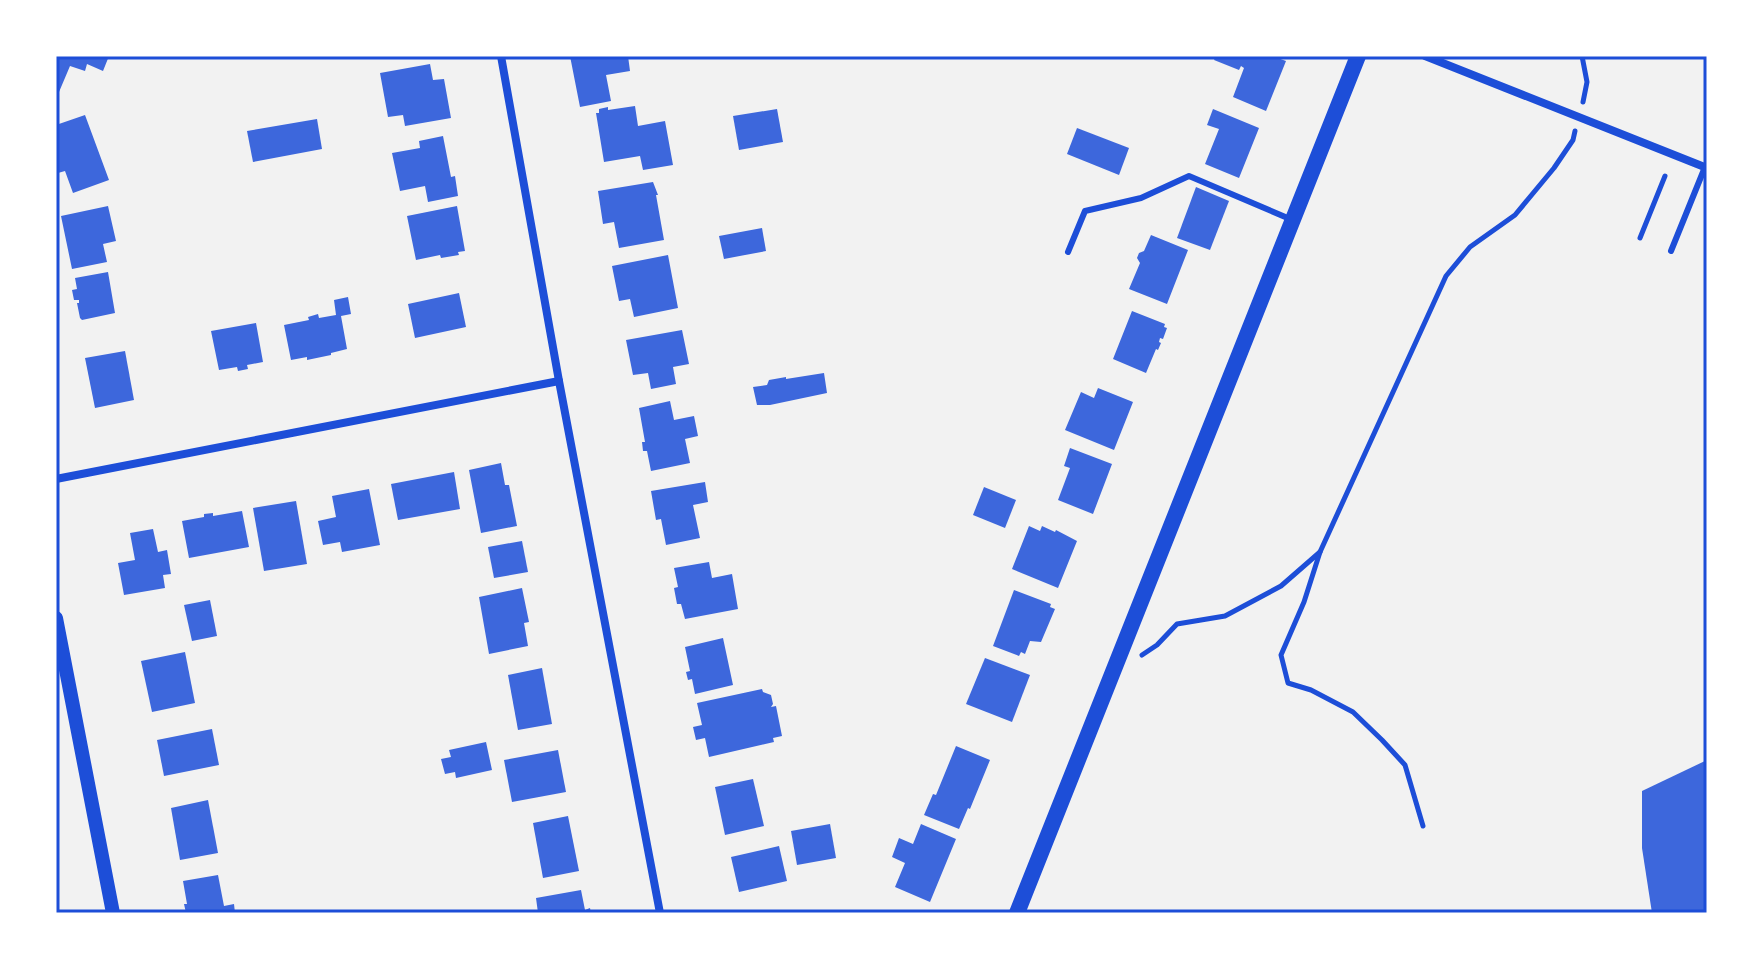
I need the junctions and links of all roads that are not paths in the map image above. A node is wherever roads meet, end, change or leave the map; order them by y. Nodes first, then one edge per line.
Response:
1 (501, 56) edge
2 (1358, 56) edge
3 (1425, 56) edge
4 (1706, 168) edge
5 (1293, 221) junction
6 (1671, 251) dead end
7 (1068, 252) dead end
8 (559, 381) junction
9 (56, 479) edge
10 (56, 618) edge
11 (113, 913) edge
12 (660, 913) edge
13 (1017, 913) edge

1 - 8 street
2 - 5 main road
3 - 4 street
4 - 6 lane
5 - 7 lane
5 - 13 main road
8 - 9 street
8 - 12 street
10 - 11 street

